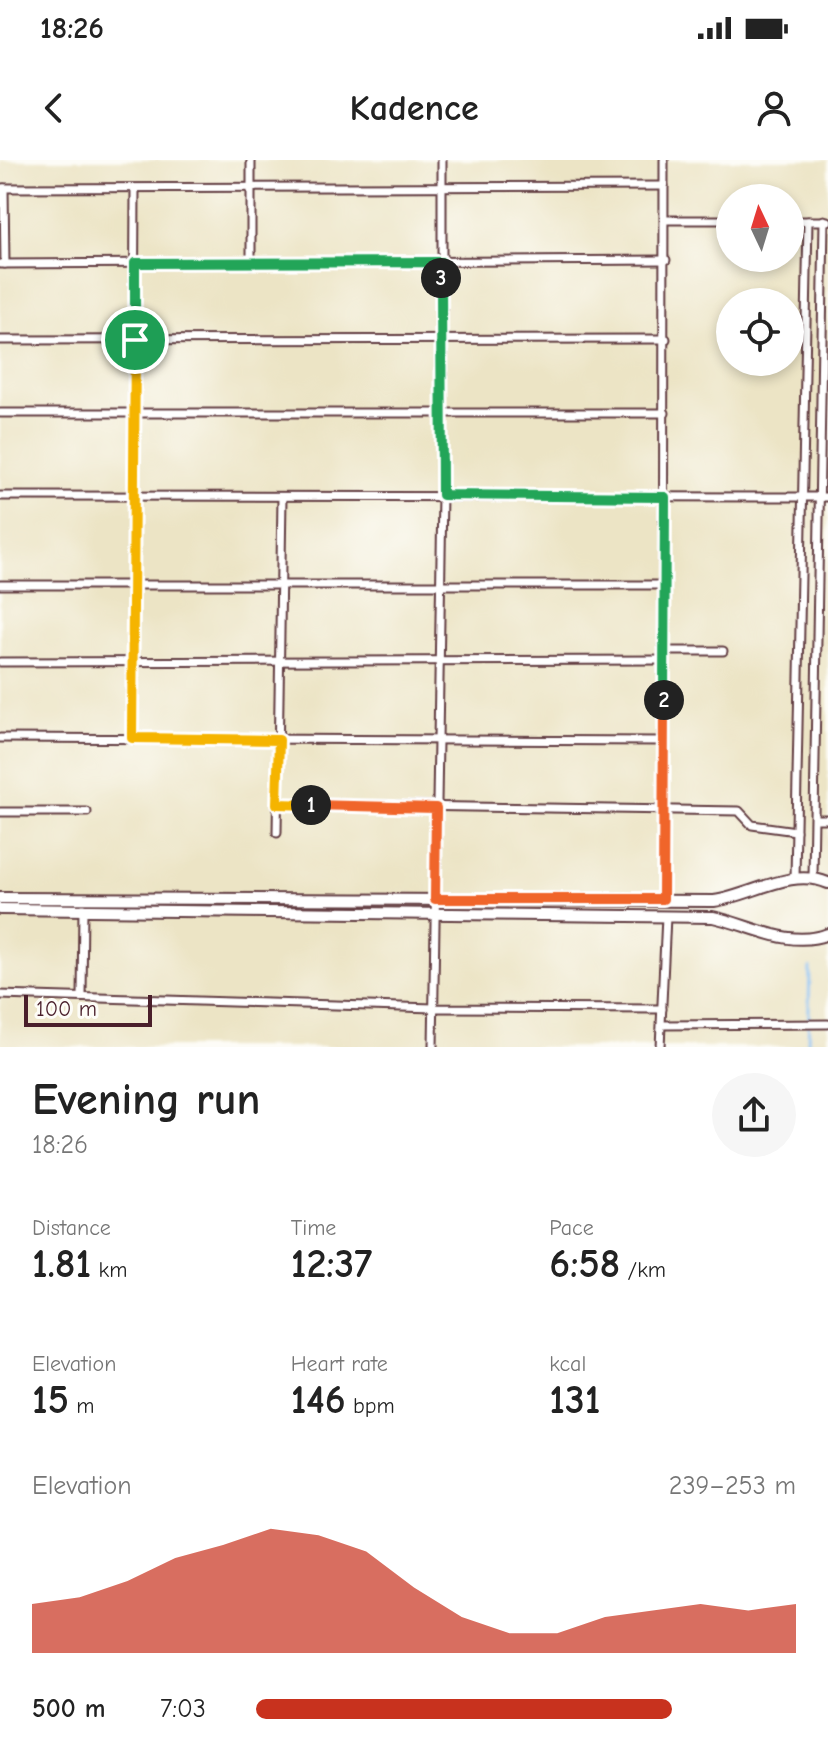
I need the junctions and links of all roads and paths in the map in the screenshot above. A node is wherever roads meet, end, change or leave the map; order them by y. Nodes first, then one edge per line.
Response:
1 (251, 160) edge
2 (442, 160) edge
3 (664, 160) edge
4 (664, 186) junction
5 (2, 188) edge
6 (441, 188) junction
7 (249, 189) junction
8 (135, 190) junction
9 (666, 220) junction
10 (716, 220) edge
11 (826, 220) edge
12 (804, 221) edge
13 (808, 221) junction
14 (666, 260) junction
15 (441, 262) junction
16 (135, 263) junction
17 (2, 264) edge
18 (251, 264) junction
19 (825, 282) edge
20 (825, 311) edge
21 (666, 339) junction
22 (0, 340) edge
23 (135, 340) junction
24 (443, 340) junction
25 (824, 340) edge
26 (824, 373) edge
27 (134, 412) junction
28 (0, 413) edge
29 (665, 413) junction
30 (442, 414) junction
31 (824, 425) edge
32 (818, 457) junction
33 (828, 457) edge
34 (442, 495) junction
35 (0, 496) edge
36 (134, 496) junction
37 (802, 496) junction
38 (282, 497) junction
39 (665, 497) junction
40 (818, 497) junction
41 (828, 497) edge
42 (828, 565) edge
43 (817, 566) junction
44 (280, 584) junction
45 (0, 585) edge
46 (664, 585) junction
47 (133, 586) junction
48 (438, 586) junction
49 (816, 593) junction
50 (828, 593) edge
51 (723, 651) dead end
52 (664, 656) junction
53 (278, 659) junction
54 (0, 662) edge
55 (133, 662) junction
56 (439, 662) junction
57 (816, 707) junction
58 (828, 707) edge
59 (0, 738) edge
60 (132, 738) junction
61 (437, 739) junction
62 (279, 740) junction
63 (664, 741) junction
64 (277, 804) junction
65 (436, 808) junction
66 (665, 810) junction
67 (0, 812) edge
68 (87, 812) dead end
69 (815, 819) junction
70 (828, 819) edge
71 (796, 831) junction
72 (277, 833) dead end
73 (813, 877) junction
74 (795, 878) junction
75 (828, 883) edge
76 (0, 898) edge
77 (435, 899) junction
78 (663, 899) junction
79 (83, 908) junction
80 (0, 909) edge
81 (435, 913) junction
82 (666, 916) junction
83 (828, 934) edge
84 (0, 995) edge
85 (82, 997) junction
86 (434, 1008) junction
87 (662, 1009) junction
88 (828, 1024) edge
89 (662, 1025) junction
90 (433, 1047) edge
91 (660, 1047) edge

1 - 7 street
2 - 6 street
3 - 4 street
4 - 6 street
4 - 9 street
5 - 8 street
5 - 17 street
6 - 7 street
6 - 15 street
7 - 8 street
7 - 18 street
8 - 16 street
9 - 10 street
9 - 14 street
11 - 13 street
11 - 19 street
12 - 13 street
13 - 37 street
14 - 15 street
14 - 21 street
15 - 18 street
15 - 24 street
16 - 17 street
16 - 18 street
16 - 23 street
19 - 20 street
20 - 25 street
21 - 24 street
21 - 29 street
22 - 23 street
23 - 24 street
23 - 27 street
24 - 30 street
25 - 26 street
26 - 31 street
27 - 28 street
27 - 30 street
27 - 36 street
29 - 30 street
29 - 39 street
30 - 34 street
31 - 32 street
32 - 33 street
32 - 40 street
34 - 38 street
34 - 39 street
34 - 48 street
35 - 36 street
36 - 38 street
36 - 47 street
37 - 39 street
37 - 40 street
37 - 71 street
38 - 44 street
39 - 46 street
40 - 41 street
40 - 43 street
42 - 43 street
43 - 49 street
44 - 47 street
44 - 48 street
44 - 53 street
45 - 47 street
46 - 48 street
46 - 52 street
47 - 55 street
48 - 56 street
49 - 50 street
49 - 57 street
51 - 52 street
52 - 56 street
52 - 63 street
53 - 55 street
53 - 56 street
53 - 62 street
54 - 55 street
55 - 60 street
56 - 61 street
57 - 58 street
57 - 69 street
59 - 60 street
60 - 62 street
61 - 62 street
61 - 63 street
61 - 65 street
62 - 64 street
63 - 66 street
64 - 65 street
64 - 72 street
65 - 66 street
65 - 77 street
66 - 71 street
66 - 78 street
67 - 68 street
69 - 70 street
69 - 73 street
71 - 74 street
73 - 74 main road
73 - 75 main road
74 - 78 main road
76 - 77 main road
77 - 78 main road
77 - 81 street
79 - 80 main road
79 - 81 main road
79 - 85 street
81 - 82 main road
81 - 86 street
82 - 83 main road
82 - 87 street
84 - 85 street
85 - 86 street
86 - 87 street
86 - 90 street
87 - 89 street
88 - 89 street
89 - 91 street

